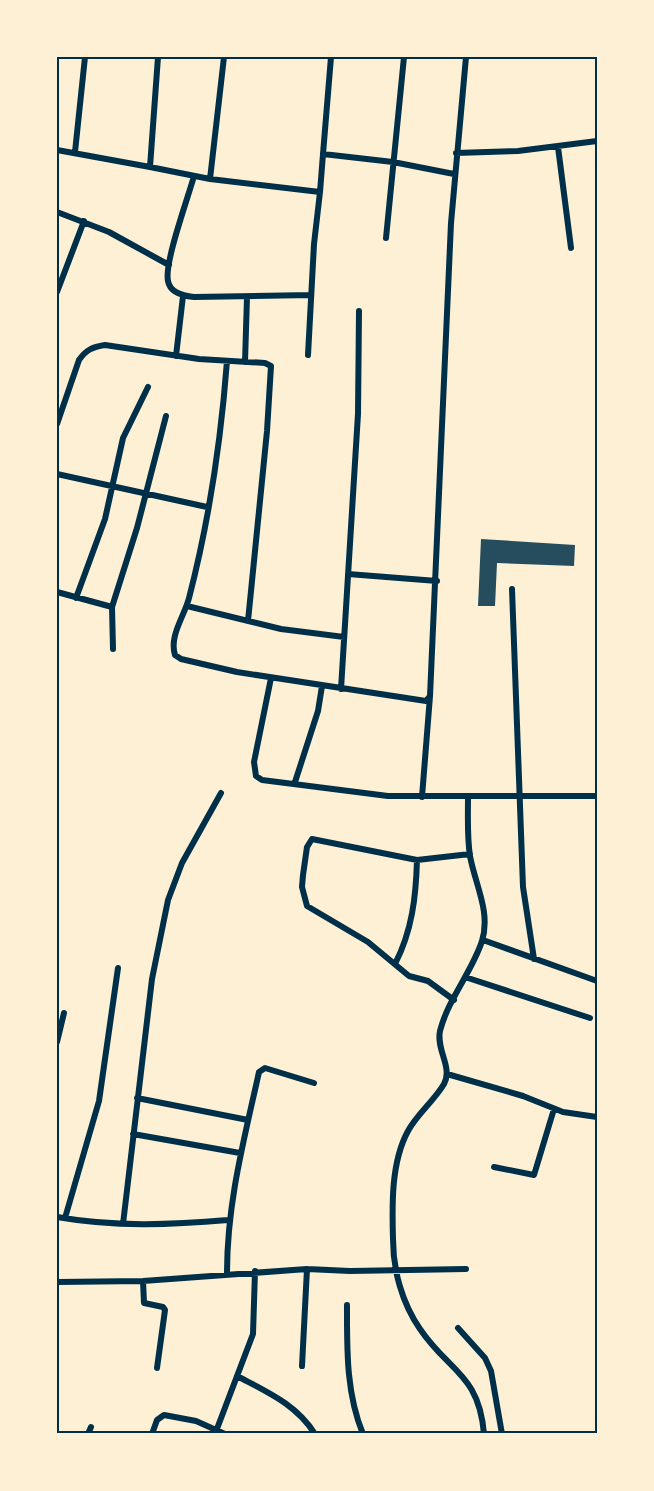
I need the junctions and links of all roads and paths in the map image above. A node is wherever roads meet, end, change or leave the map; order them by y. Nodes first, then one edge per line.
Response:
1 (85, 57) edge
2 (158, 57) edge
3 (224, 57) edge
4 (331, 57) edge
5 (404, 57) edge
6 (466, 57) edge
7 (597, 141) edge
8 (558, 147) junction
9 (57, 150) edge
10 (75, 152) junction
11 (456, 153) junction
12 (323, 154) junction
13 (393, 162) junction
14 (150, 167) junction
15 (454, 174) junction
16 (194, 177) junction
17 (210, 179) junction
18 (320, 192) junction
19 (57, 212) edge
20 (84, 221) junction
21 (386, 238) dead end
22 (571, 248) dead end
23 (169, 265) junction
24 (57, 292) edge
25 (311, 295) junction
26 (183, 296) junction
27 (247, 297) junction
28 (359, 311) dead end
29 (308, 355) dead end
30 (176, 356) junction
31 (227, 361) junction
32 (245, 362) junction
33 (148, 387) dead end
34 (166, 416) dead end
35 (57, 424) edge
36 (57, 474) edge
37 (113, 488) junction
38 (145, 495) junction
39 (207, 507) junction
40 (348, 574) junction
41 (437, 581) junction
42 (512, 590) dead end
43 (57, 592) edge
44 (76, 598) junction
45 (187, 606) junction
46 (112, 607) junction
47 (248, 621) junction
48 (344, 637) junction
49 (113, 649) dead end
50 (271, 678) junction
51 (322, 686) junction
52 (341, 689) junction
53 (430, 696) junction
54 (295, 782) junction
55 (221, 793) dead end
56 (520, 795) junction
57 (597, 796) edge
58 (422, 797) junction
59 (468, 797) junction
60 (470, 854) junction
61 (417, 860) junction
62 (483, 940) junction
63 (534, 959) junction
64 (395, 964) junction
65 (117, 968) dead end
66 (465, 977) junction
67 (597, 981) edge
68 (454, 1000) junction
69 (64, 1012) dead end
70 (590, 1018) dead end
71 (57, 1042) edge
72 (447, 1074) junction
73 (314, 1083) dead end
74 (137, 1098) junction
75 (554, 1109) junction
76 (597, 1117) edge
77 (248, 1120) junction
78 (133, 1134) junction
79 (240, 1153) junction
80 (494, 1167) dead end
81 (57, 1217) edge
82 (65, 1218) junction
83 (228, 1220) junction
84 (123, 1224) junction
85 (307, 1269) junction
86 (466, 1269) dead end
87 (255, 1271) junction
88 (396, 1271) junction
89 (227, 1273) junction
90 (142, 1281) junction
91 (57, 1282) edge
92 (347, 1305) dead end
93 (458, 1328) dead end
94 (302, 1366) dead end
95 (158, 1368) dead end
96 (237, 1376) junction
97 (216, 1431) edge
98 (152, 1434) edge
99 (225, 1434) edge
100 (315, 1434) edge
101 (363, 1434) edge
102 (484, 1434) edge
103 (502, 1434) edge

1 - 10 street
2 - 14 street
3 - 17 street
4 - 12 street
5 - 13 street
6 - 11 street
7 - 8 street
8 - 11 street
8 - 22 street
9 - 10 street
10 - 14 street
11 - 15 street
12 - 13 street
12 - 18 street
13 - 15 street
13 - 21 street
14 - 16 street
15 - 41 street
16 - 17 street
16 - 23 street
17 - 18 street
18 - 25 street
19 - 20 street
20 - 23 street
20 - 24 street
23 - 26 street
25 - 27 street
25 - 29 street
26 - 27 street
26 - 30 street
27 - 32 street
28 - 40 street
30 - 31 street
30 - 35 street
31 - 32 street
31 - 39 street
32 - 47 street
33 - 37 street
34 - 38 street
36 - 37 street
37 - 38 street
37 - 44 street
38 - 39 street
38 - 46 street
39 - 45 street
40 - 41 street
40 - 48 street
41 - 53 street
42 - 56 street
43 - 44 street
44 - 46 street
45 - 47 street
45 - 50 street
46 - 49 street
47 - 48 street
48 - 52 street
50 - 51 street
50 - 54 street
51 - 52 street
51 - 54 street
52 - 53 street
53 - 58 street
54 - 58 street
55 - 74 street
56 - 57 street
56 - 59 street
56 - 63 street
58 - 59 street
59 - 60 street
60 - 61 street
60 - 62 street
61 - 64 street
61 - 64 street
62 - 63 street
62 - 66 street
63 - 67 street
64 - 68 street
65 - 82 street
66 - 68 street
66 - 70 street
68 - 72 street
69 - 71 street
72 - 75 street
72 - 88 street
73 - 77 street
74 - 77 street
74 - 78 street
75 - 76 street
75 - 80 street
77 - 79 street
78 - 79 street
78 - 84 street
79 - 83 street
81 - 82 street
82 - 84 street
83 - 84 street
83 - 89 street
85 - 87 street
85 - 88 street
85 - 94 street
86 - 88 street
87 - 89 street
87 - 96 street
88 - 102 street
89 - 90 street
90 - 91 street
90 - 95 street
92 - 101 street
93 - 103 street
96 - 97 street
96 - 100 street
97 - 98 street
97 - 99 street

